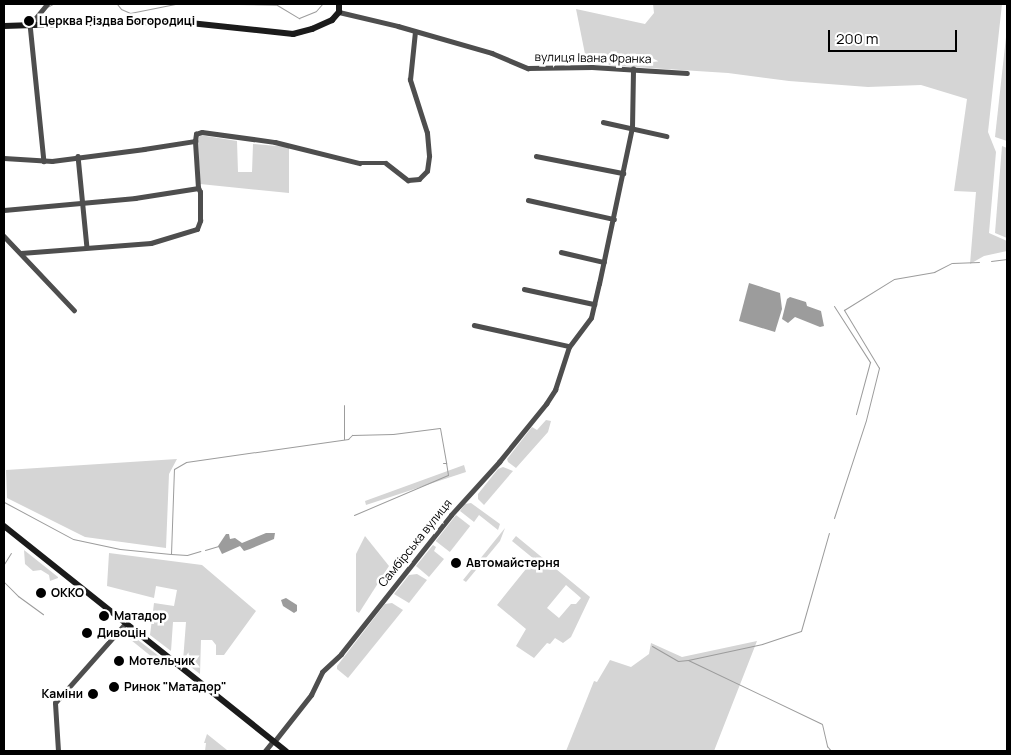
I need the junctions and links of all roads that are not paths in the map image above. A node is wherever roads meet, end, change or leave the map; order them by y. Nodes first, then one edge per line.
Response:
1 (339, 4) edge
2 (46, 5) edge
3 (339, 12) junction
4 (32, 24) junction
5 (4, 26) edge
6 (416, 32) junction
7 (633, 69) junction
8 (687, 73) dead end
9 (603, 122) dead end
10 (632, 128) junction
11 (666, 136) dead end
12 (195, 141) junction
13 (78, 156) junction
14 (536, 156) dead end
15 (4, 158) edge
16 (44, 161) junction
17 (623, 173) junction
18 (198, 188) junction
19 (528, 200) dead end
20 (83, 204) junction
21 (4, 210) edge
22 (614, 219) junction
23 (4, 236) edge
24 (87, 247) junction
25 (561, 252) dead end
26 (21, 253) junction
27 (604, 262) junction
28 (524, 289) dead end
29 (594, 304) junction
30 (74, 310) dead end
31 (474, 325) dead end
32 (569, 346) junction
33 (4, 526) edge
34 (125, 624) junction
35 (274, 741) junction
36 (58, 751) edge
37 (264, 751) edge
38 (286, 751) edge

1 - 3 main road
2 - 4 street
3 - 4 main road
3 - 6 street, вулиця Івана Франка
4 - 5 main road
4 - 16 street
6 - 7 street, вулиця Івана Франка
6 - 12 street
7 - 8 street, вулиця Івана Франка
7 - 10 street
9 - 10 street
10 - 11 street
10 - 17 street
12 - 13 street
12 - 18 street
13 - 16 street
13 - 20 street
14 - 17 street
15 - 16 street
17 - 22 street
18 - 20 street
18 - 24 street
19 - 22 street
20 - 21 street
20 - 24 street
22 - 27 street
23 - 26 street
24 - 26 street
25 - 27 street
26 - 30 street
27 - 29 street
28 - 29 street
29 - 32 street
31 - 32 street
32 - 35 street, Самбірська вулиця
33 - 34 main road
34 - 35 main road
34 - 36 street
35 - 37 street, Самбірська вулиця
35 - 38 main road

